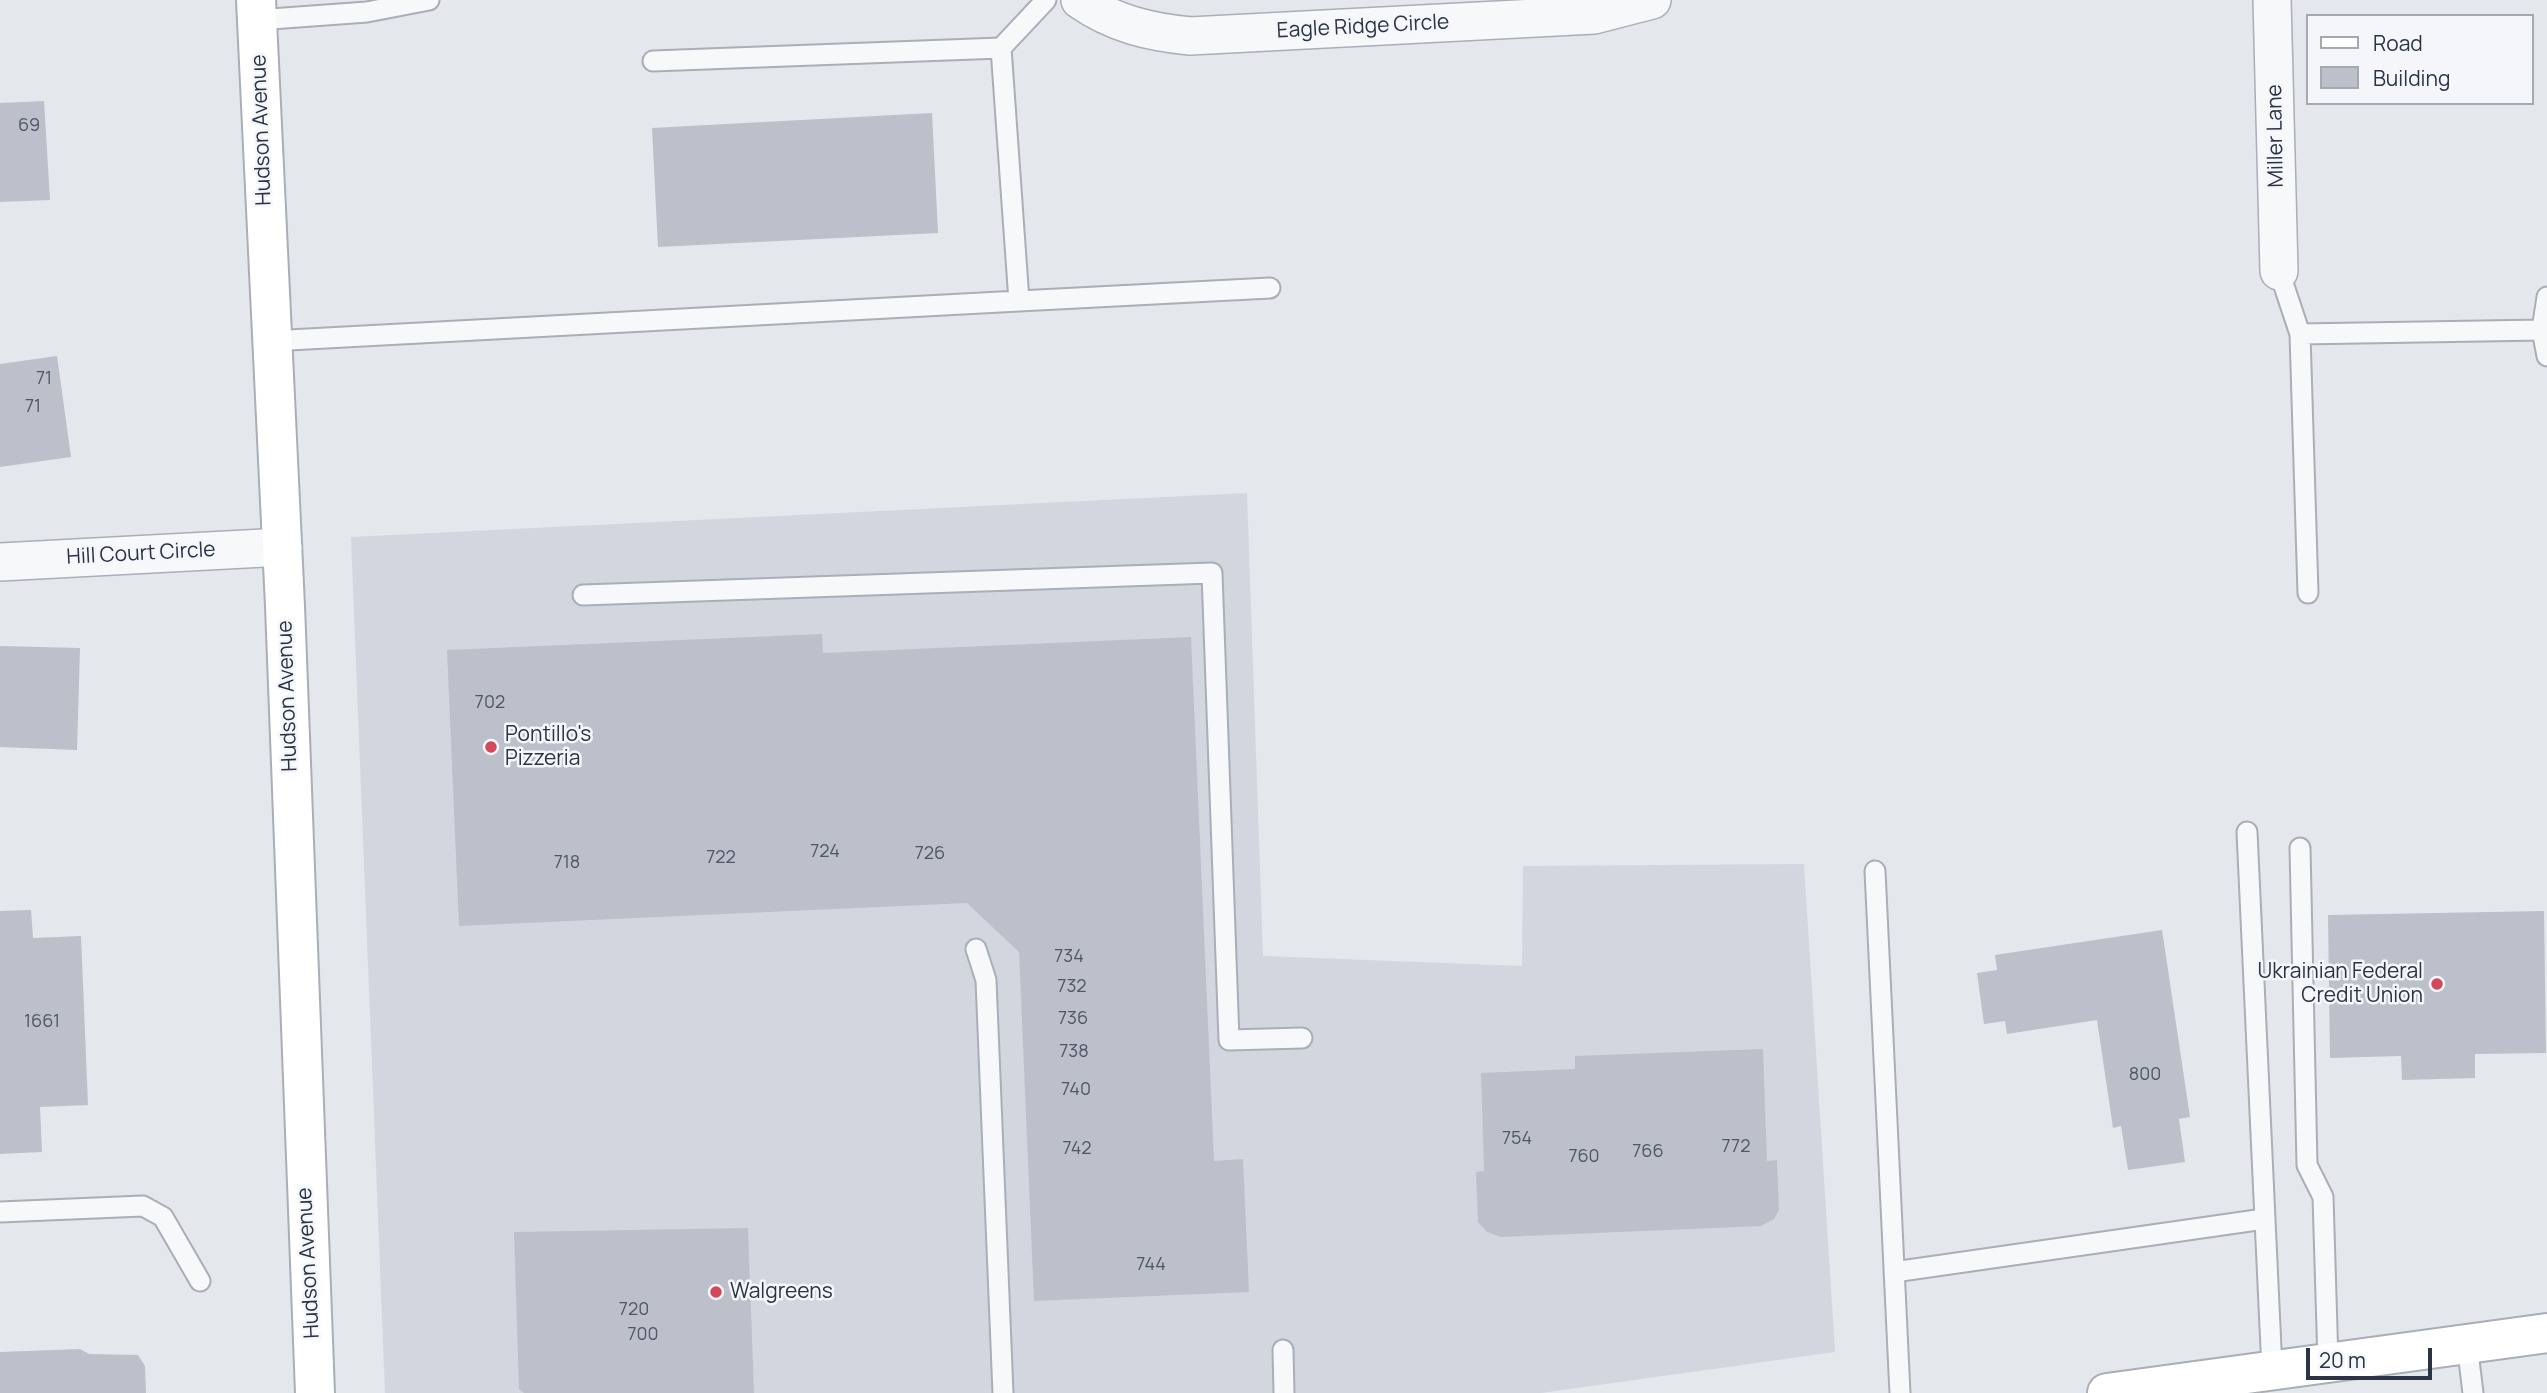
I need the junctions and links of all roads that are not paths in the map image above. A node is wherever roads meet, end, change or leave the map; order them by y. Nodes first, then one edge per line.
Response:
1 (429, 0) edge
2 (1046, 0) edge
3 (1080, 0) edge
4 (1652, 0) edge
5 (2272, 0) edge
6 (257, 10) edge
7 (1001, 47) junction
8 (653, 61) dead end
9 (2279, 271) joint
10 (1270, 288) dead end
11 (2547, 297) edge
12 (1019, 301) junction
13 (2542, 330) junction
14 (2300, 334) junction
15 (270, 341) junction
16 (2547, 356) edge
17 (283, 547) junction
18 (0, 562) edge
19 (2308, 593) dead end
20 (583, 595) dead end
21 (2247, 832) dead end
22 (2300, 848) dead end
23 (1875, 871) dead end
24 (976, 949) dead end
25 (1302, 1038) dead end
26 (0, 1212) edge
27 (2264, 1219) junction
28 (1894, 1272) junction
29 (200, 1281) dead end
30 (2547, 1333) edge
31 (2467, 1344) junction
32 (1283, 1350) dead end
33 (2328, 1363) junction
34 (2249, 1379) edge
35 (315, 1393) edge
36 (1003, 1393) edge
37 (1284, 1393) edge
38 (1900, 1393) edge
39 (2107, 1393) edge
40 (2473, 1393) edge

1 - 6 lane
2 - 7 lane
3 - 4 street, Eagle Ridge Circle
5 - 9 street, Miller Lane
6 - 15 main road, Hudson Avenue
7 - 8 lane
7 - 12 lane
9 - 14 lane
10 - 12 lane
11 - 13 lane
12 - 15 lane
13 - 14 lane
13 - 16 lane
14 - 19 lane
15 - 17 main road, Hudson Avenue
17 - 18 street, Hill Court Circle
17 - 35 main road, Hudson Avenue
20 - 25 lane
21 - 27 lane
22 - 33 lane
23 - 28 lane
24 - 36 lane
26 - 29 lane
27 - 28 lane
27 - 34 lane
28 - 38 lane
30 - 31 main road
31 - 33 main road
31 - 40 lane
32 - 37 lane
33 - 34 main road
34 - 39 main road

